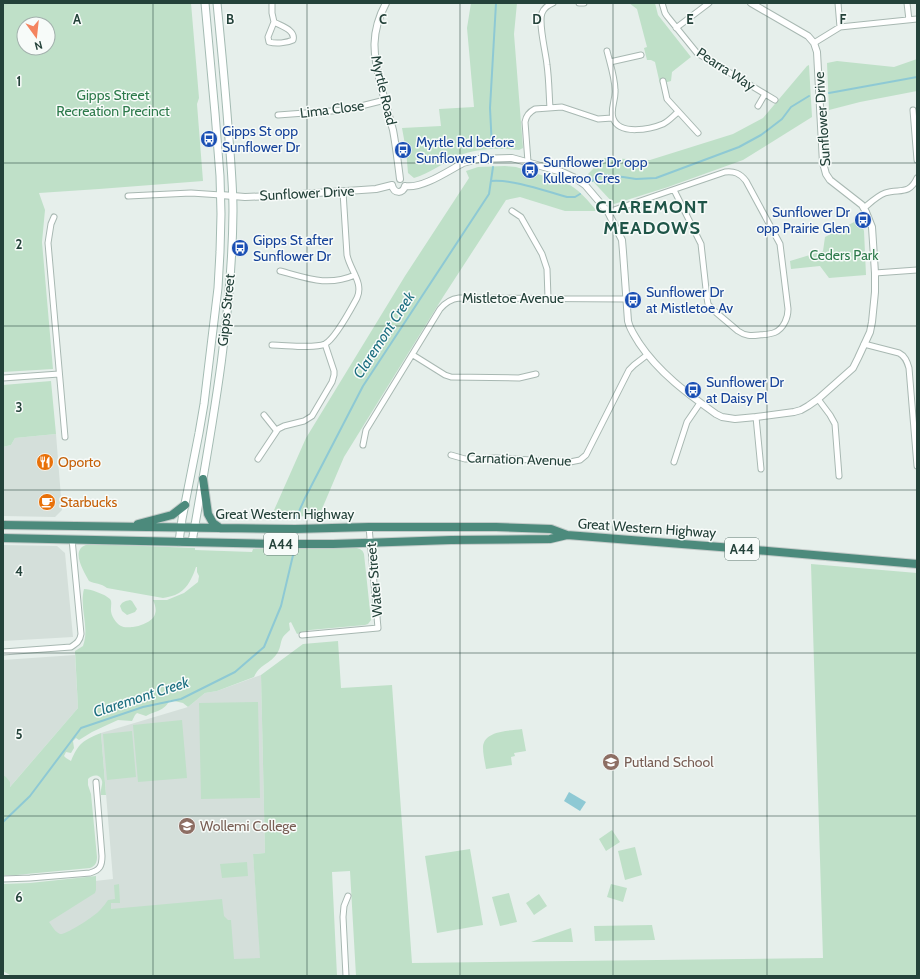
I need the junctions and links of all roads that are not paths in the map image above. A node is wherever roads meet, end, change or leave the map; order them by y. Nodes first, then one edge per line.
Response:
1 (205, 3) edge
2 (217, 3) edge
3 (272, 3) edge
4 (386, 3) edge
5 (553, 3) edge
6 (579, 3) edge
7 (584, 3) edge
8 (662, 3) edge
9 (709, 3) edge
10 (752, 3) edge
11 (838, 3) edge
12 (907, 3) edge
13 (917, 19) edge
14 (909, 20) junction
15 (274, 22) junction
16 (840, 27) junction
17 (676, 28) junction
18 (814, 43) junction
19 (607, 50) dead end
20 (640, 55) dead end
21 (610, 62) junction
22 (663, 81) dead end
23 (765, 94) junction
24 (385, 100) junction
25 (775, 100) dead end
26 (758, 106) dead end
27 (550, 108) junction
28 (913, 110) dead end
29 (678, 112) junction
30 (278, 114) dead end
31 (612, 118) junction
32 (698, 133) dead end
33 (917, 160) edge
34 (528, 162) junction
35 (917, 178) edge
36 (400, 179) junction
37 (392, 185) junction
38 (406, 186) junction
39 (674, 190) junction
40 (343, 192) junction
41 (221, 195) junction
42 (128, 196) dead end
43 (233, 196) junction
44 (864, 208) junction
45 (512, 211) dead end
46 (608, 212) junction
47 (54, 218) dead end
48 (917, 270) edge
49 (280, 271) dead end
50 (875, 273) junction
51 (355, 276) junction
52 (548, 298) junction
53 (627, 299) junction
54 (325, 344) junction
55 (864, 344) junction
56 (272, 345) dead end
57 (413, 355) junction
58 (648, 355) junction
59 (59, 374) junction
60 (536, 374) dead end
61 (3, 378) edge
62 (818, 399) junction
63 (700, 403) junction
64 (264, 414) dead end
65 (756, 417) junction
66 (276, 430) junction
67 (65, 437) dead end
68 (362, 445) dead end
69 (451, 455) dead end
70 (258, 459) dead end
71 (674, 462) dead end
72 (917, 466) edge
73 (761, 469) dead end
74 (839, 476) dead end
75 (203, 479) junction
76 (185, 505) junction
77 (3, 525) edge
78 (129, 527) junction
79 (369, 527) junction
80 (181, 528) junction
81 (194, 528) junction
82 (220, 528) junction
83 (567, 535) junction
84 (3, 538) edge
85 (72, 539) junction
86 (179, 542) junction
87 (192, 542) junction
88 (370, 543) junction
89 (917, 564) edge
90 (302, 634) dead end
91 (3, 652) edge
92 (96, 782) dead end
93 (3, 879) edge
94 (348, 896) dead end
95 (346, 976) edge

1 - 41 main road, Gipps Street
2 - 43 main road, Gipps Street
3 - 15 street
4 - 24 street, Myrtle Road
5 - 27 street
6 - 7 street
8 - 17 street, Pearra Way
9 - 17 street
10 - 18 street
11 - 16 street
12 - 14 street
13 - 14 street
14 - 16 street
15 - 15 street
16 - 18 street
17 - 23 street, Pearra Way
18 - 44 street, Sunflower Drive
19 - 21 street
20 - 21 street
21 - 31 street
22 - 29 street
23 - 25 street, Pearra Way
23 - 26 street, Pearra Way
24 - 30 street, Lima Close
24 - 36 street, Myrtle Road
27 - 31 street
27 - 34 street
28 - 33 street
29 - 31 street
29 - 32 street
34 - 38 street, Sunflower Drive
34 - 46 street, Sunflower Drive
35 - 44 street
36 - 37 street
36 - 38 street
37 - 38 street
37 - 40 street, Sunflower Drive
39 - 39 street
39 - 46 street
40 - 43 street, Sunflower Drive
40 - 51 street
41 - 42 street
41 - 43 street, Sunflower Drive
41 - 76 main road, Gipps Street
43 - 75 main road, Gipps Street
44 - 50 street, Sunflower Drive
45 - 52 street
46 - 53 street, Sunflower Drive
47 - 59 street
48 - 50 street
49 - 51 street
50 - 55 street, Sunflower Drive
51 - 54 street
52 - 53 street, Mistletoe Avenue
52 - 57 street, Mistletoe Avenue
53 - 58 street, Sunflower Drive
54 - 56 street
54 - 66 street
55 - 62 street, Sunflower Drive
55 - 72 street
57 - 60 street
57 - 68 street, Mistletoe Avenue
58 - 63 street, Sunflower Drive
58 - 69 street, Carnation Avenue
59 - 61 street
59 - 67 street
62 - 65 street, Sunflower Drive
62 - 74 street
63 - 65 street, Sunflower Drive
63 - 71 street
64 - 66 street
65 - 73 street
66 - 70 street
75 - 81 main road, Gipps Street
75 - 82 highway
76 - 78 highway
76 - 80 main road, Gipps Street
77 - 78 highway, Great Western Highway / A44
78 - 80 highway, Great Western Highway / A44
79 - 82 highway, Great Western Highway / A44
79 - 83 highway, Great Western Highway / A44
79 - 88 street, Water Street
80 - 81 highway, Great Western Highway / A44
80 - 86 main road, Gipps Street
81 - 82 highway, Great Western Highway / A44
81 - 87 main road, Gipps Street
83 - 88 highway, Great Western Highway / A44
83 - 89 highway, Great Western Highway / A44
84 - 85 highway, Great Western Highway / A44
85 - 86 highway, Great Western Highway / A44
85 - 91 street
86 - 87 highway, Great Western Highway / A44
87 - 88 highway, Great Western Highway / A44
88 - 90 street, Water Street
92 - 93 street
94 - 95 street

